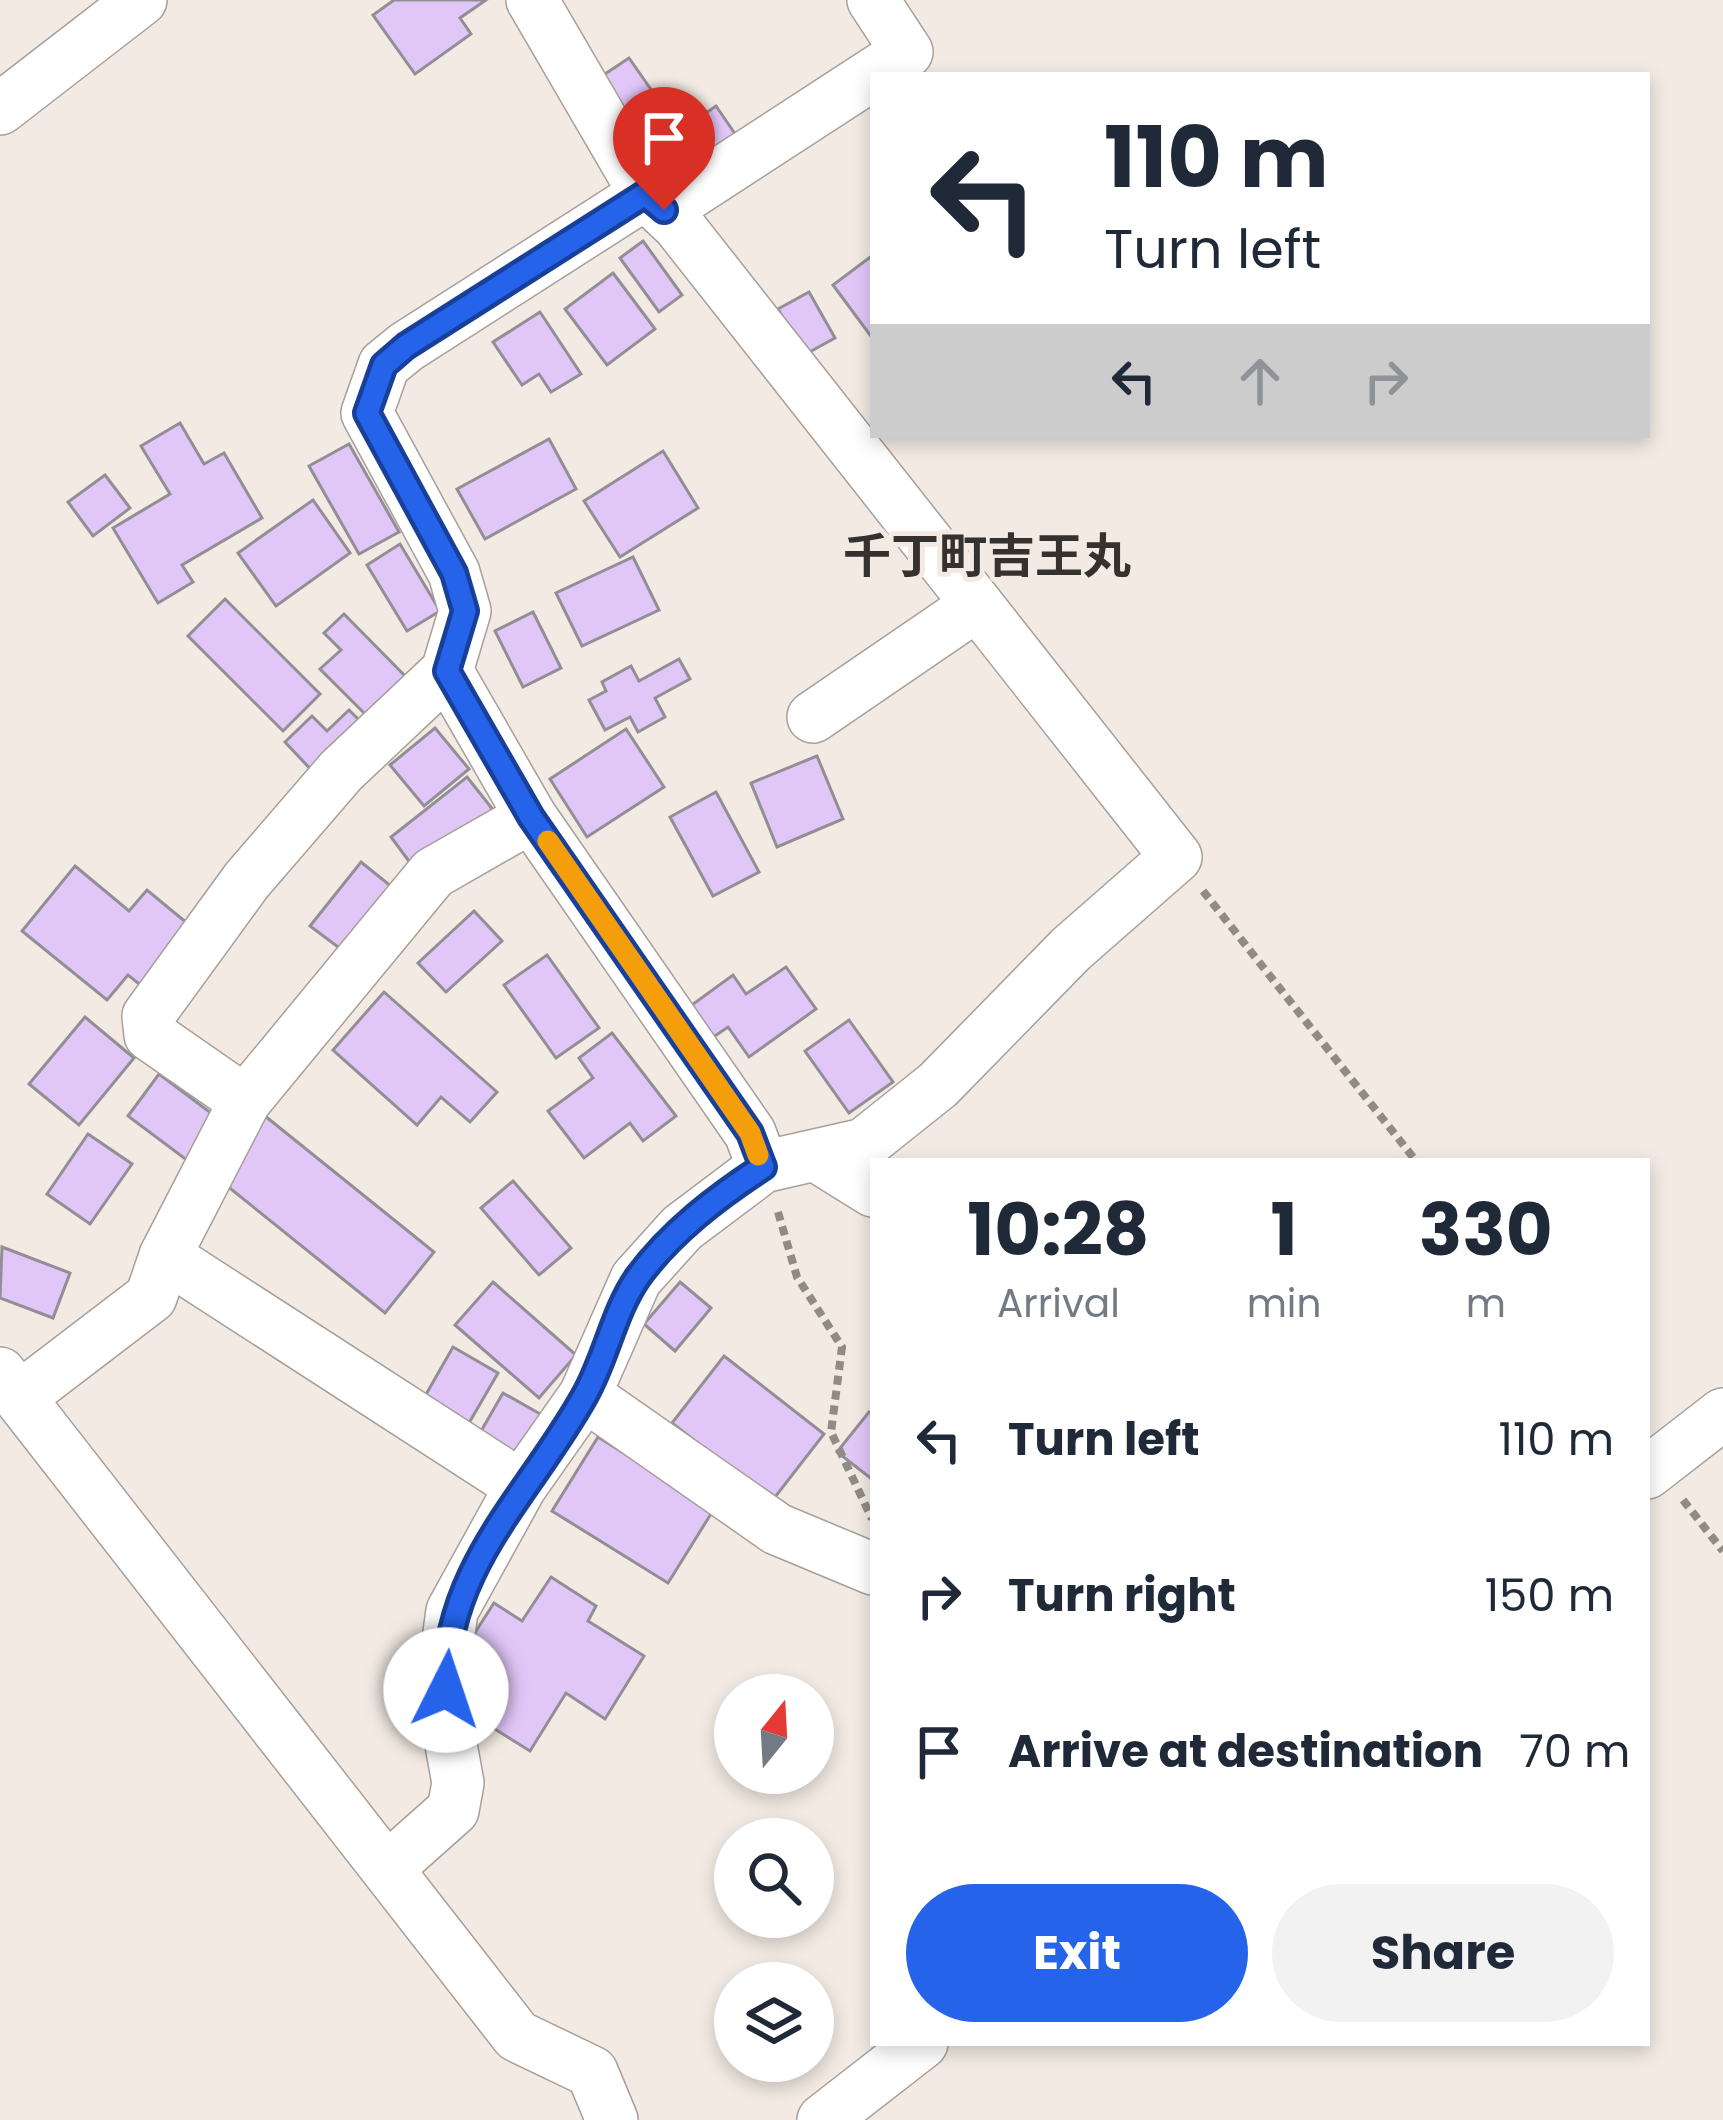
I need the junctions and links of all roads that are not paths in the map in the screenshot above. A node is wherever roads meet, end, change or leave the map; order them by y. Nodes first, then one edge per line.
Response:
1 (141, 0) edge
2 (532, 0) edge
3 (873, 0) edge
4 (873, 72) edge
5 (870, 74) edge
6 (0, 109) edge
7 (655, 202) junction
8 (977, 605) junction
9 (447, 671) junction
10 (813, 717) dead end
11 (531, 817) junction
12 (245, 1101) junction
13 (820, 1158) junction
14 (763, 1167) junction
15 (870, 1189) edge
16 (165, 1256) junction
17 (10, 1385) edge
18 (585, 1395) junction
19 (1723, 1414) edge
20 (1652, 1469) edge
21 (521, 1486) junction
22 (870, 1568) edge
23 (389, 1867) junction
24 (918, 2046) edge
25 (612, 2120) edge
26 (823, 2120) edge

1 - 6 street
2 - 7 street
3 - 4 street
5 - 7 street
7 - 8 street
7 - 9 street
8 - 10 street
8 - 13 street
9 - 11 street
9 - 12 street
11 - 12 street
11 - 14 street
12 - 16 street
13 - 14 street
13 - 15 street
14 - 18 street
16 - 17 street
16 - 21 street
17 - 23 street
18 - 21 street
18 - 22 street
19 - 20 street
21 - 23 street
23 - 25 street
24 - 26 street

